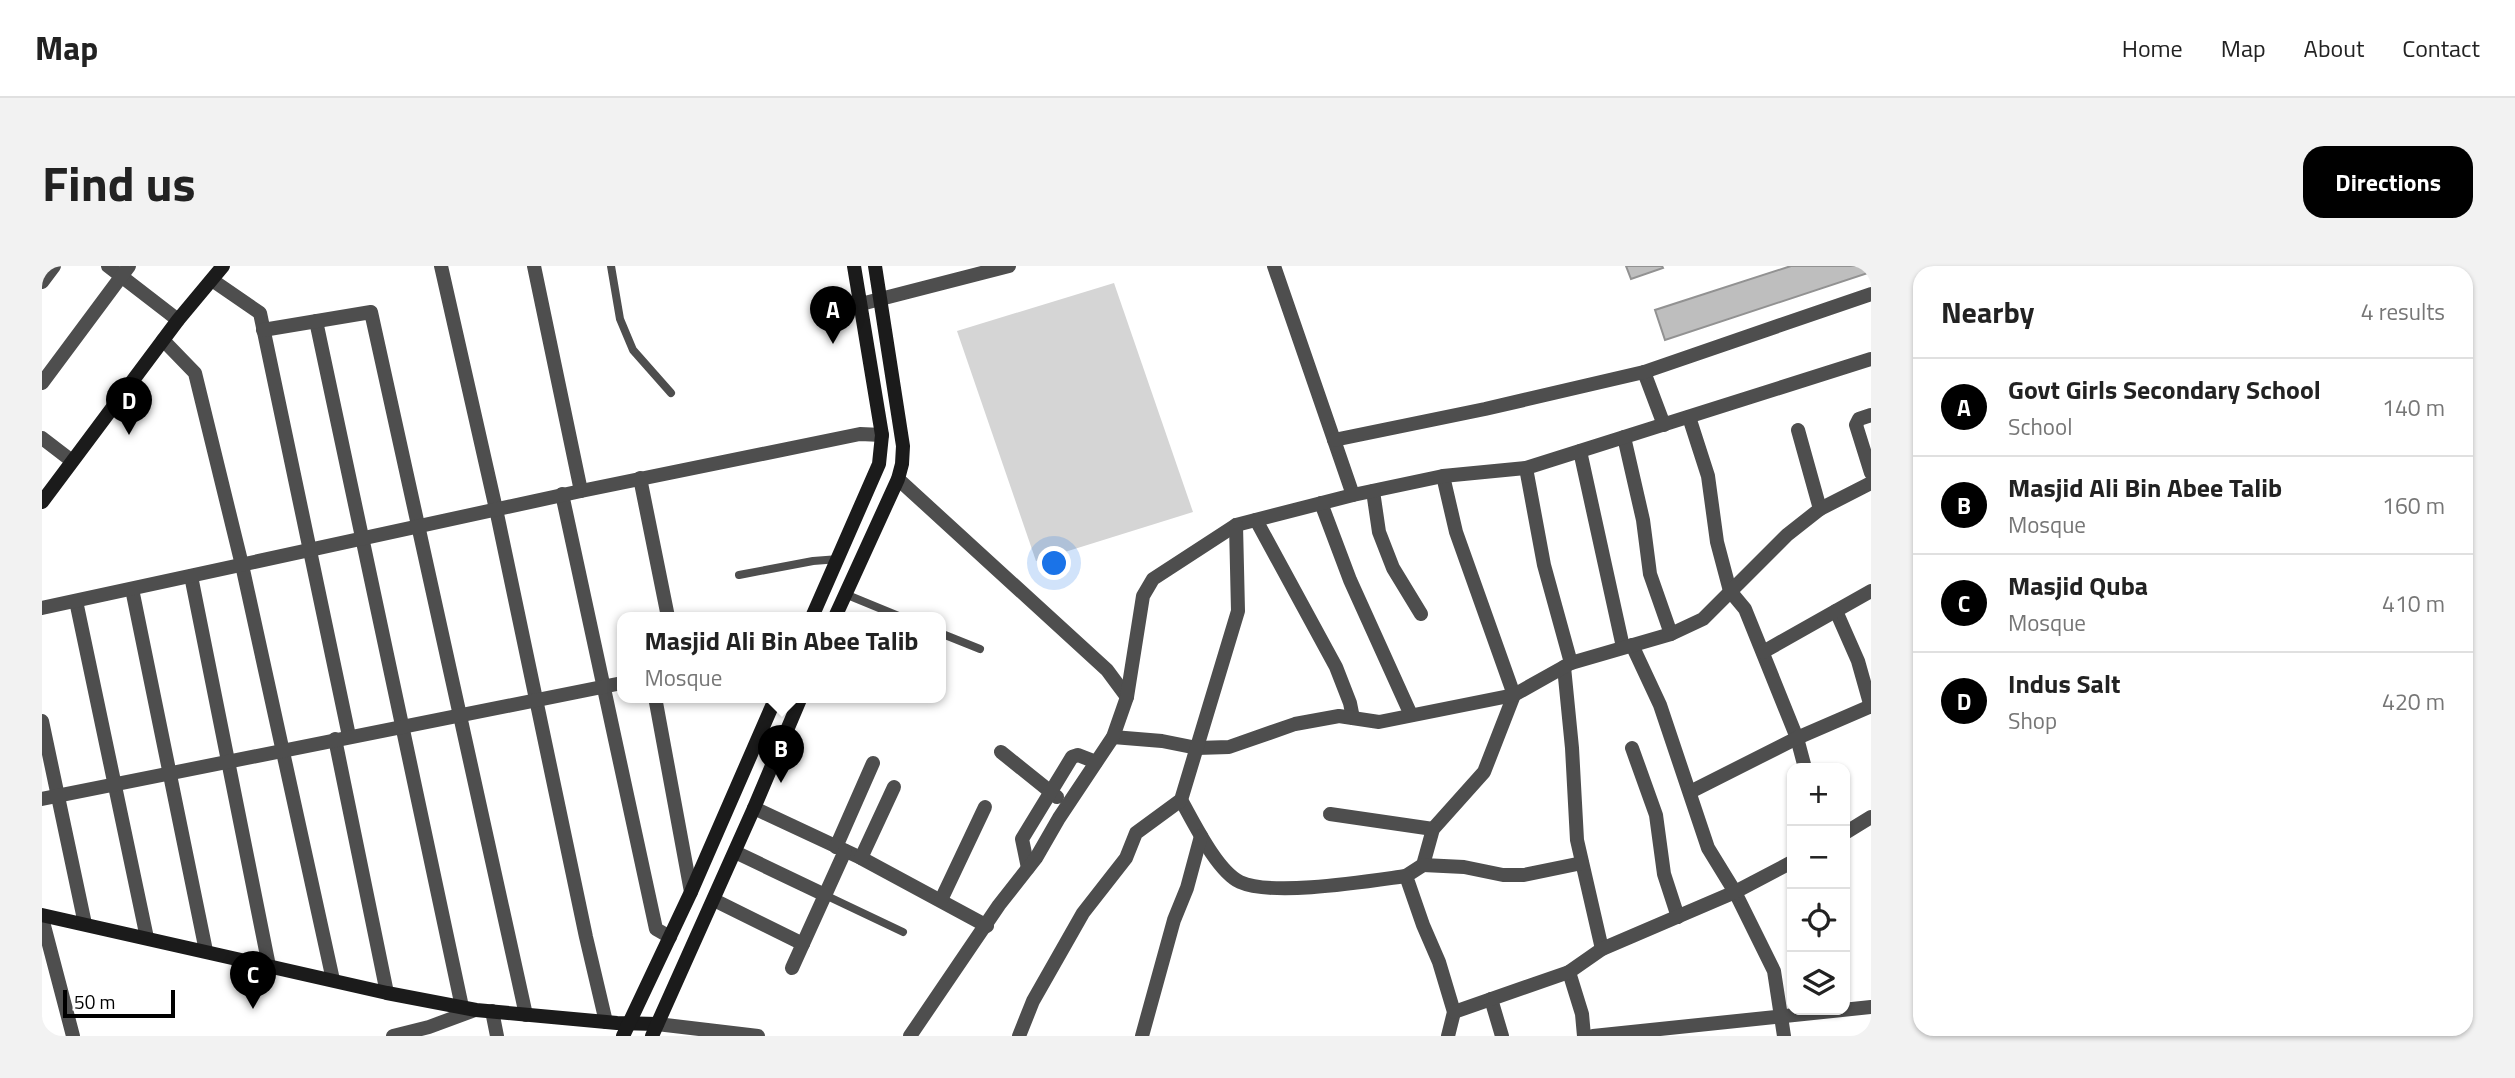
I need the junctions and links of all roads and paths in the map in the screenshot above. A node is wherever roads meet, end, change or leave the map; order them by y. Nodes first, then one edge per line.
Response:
1 (54, 266) edge
2 (108, 266) edge
3 (223, 266) edge
4 (441, 266) edge
5 (534, 266) edge
6 (611, 266) edge
7 (855, 266) edge
8 (875, 266) edge
9 (1273, 266) edge
10 (1001, 267) edge
11 (125, 271) edge
12 (212, 280) junction
13 (42, 282) edge
14 (1871, 294) edge
15 (880, 299) junction
16 (861, 304) junction
17 (178, 320) junction
18 (316, 321) junction
19 (263, 330) junction
20 (163, 340) junction
21 (1871, 359) edge
22 (1644, 372) junction
23 (42, 383) edge
24 (671, 393) dead end
25 (1871, 415) edge
26 (1689, 417) junction
27 (1664, 425) junction
28 (1798, 430) dead end
29 (882, 435) junction
30 (42, 438) edge
31 (1623, 438) junction
32 (1334, 440) junction
33 (1580, 451) junction
34 (72, 461) junction
35 (1526, 468) junction
36 (1871, 473) edge
37 (1443, 476) junction
38 (640, 478) junction
39 (898, 479) junction
40 (1871, 483) edge
41 (581, 491) junction
42 (1373, 491) junction
43 (562, 495) junction
44 (1353, 495) junction
45 (42, 502) edge
46 (1321, 503) junction
47 (496, 509) junction
48 (1820, 509) junction
49 (1256, 520) junction
50 (418, 526) junction
51 (1236, 526) junction
52 (362, 539) junction
53 (310, 550) junction
54 (839, 559) junction
55 (242, 565) junction
56 (739, 575) dead end
57 (191, 576) junction
58 (132, 589) junction
59 (1730, 591) junction
60 (1871, 591) edge
61 (845, 594) junction
62 (76, 601) junction
63 (42, 608) edge
64 (1836, 611) junction
65 (667, 612) edge
66 (814, 612) edge
67 (837, 612) edge
68 (889, 612) edge
69 (1421, 614) dead end
70 (1671, 634) junction
71 (946, 635) edge
72 (1627, 646) junction
73 (980, 649) dead end
74 (1763, 652) junction
75 (1567, 665) junction
76 (617, 684) edge
77 (603, 686) junction
78 (1514, 695) junction
79 (1127, 697) junction
80 (535, 699) junction
81 (656, 703) edge
82 (773, 703) edge
83 (798, 703) edge
84 (1871, 707) edge
85 (460, 714) junction
86 (1411, 715) junction
87 (1353, 718) junction
88 (42, 721) edge
89 (402, 726) junction
90 (1112, 737) junction
91 (342, 738) junction
92 (1797, 738) junction
93 (1197, 748) junction
94 (1632, 748) dead end
95 (282, 750) junction
96 (1001, 752) dead end
97 (228, 761) junction
98 (1096, 762) junction
99 (1804, 763) edge
100 (873, 764) dead end
101 (170, 773) junction
102 (115, 784) junction
103 (894, 787) dead end
104 (1051, 792) junction
105 (1690, 792) junction
106 (58, 796) junction
107 (42, 799) edge
108 (1181, 800) junction
109 (1068, 805) junction
110 (985, 807) dead end
111 (754, 808) junction
112 (1330, 814) dead end
113 (1871, 817) edge
114 (1433, 829) junction
115 (1850, 830) edge
116 (1201, 836) junction
117 (841, 849) junction
118 (734, 852) junction
119 (861, 858) junction
120 (1582, 863) junction
121 (1423, 864) junction
122 (1787, 865) edge
123 (1028, 868) junction
124 (1406, 876) junction
125 (691, 892) junction
126 (1735, 892) junction
127 (825, 895) junction
128 (714, 900) junction
129 (941, 900) junction
130 (42, 916) edge
131 (1678, 917) junction
132 (85, 924) junction
133 (987, 926) junction
134 (903, 932) dead end
135 (670, 937) junction
136 (147, 938) junction
137 (803, 944) junction
138 (1602, 949) junction
139 (206, 951) junction
140 (270, 966) junction
141 (792, 968) dead end
142 (1570, 972) junction
143 (333, 980) junction
144 (387, 993) junction
145 (1491, 999) junction
146 (1871, 1007) edge
147 (469, 1009) junction
148 (492, 1011) junction
149 (1454, 1012) junction
150 (526, 1014) junction
151 (1782, 1018) junction
152 (606, 1022) junction
153 (626, 1030) edge
154 (655, 1030) edge
155 (430, 1031) edge
156 (73, 1036) edge
157 (393, 1036) edge
158 (498, 1036) edge
159 (758, 1036) edge
160 (910, 1036) edge
161 (1018, 1036) edge
162 (1142, 1036) edge
163 (1448, 1036) edge
164 (1502, 1036) edge
165 (1584, 1036) edge
166 (1593, 1036) edge
167 (1784, 1036) edge

1 - 13 street
2 - 11 street
3 - 12 main road
4 - 47 street
5 - 41 street
6 - 24 lane
7 - 16 main road
8 - 15 main road
9 - 32 street
10 - 15 street
11 - 17 street
11 - 23 street
12 - 17 main road
12 - 19 street
14 - 22 street
15 - 16 street
15 - 39 main road
16 - 29 main road
17 - 20 main road
18 - 19 street
18 - 50 street
18 - 52 street
19 - 53 street
20 - 34 main road
20 - 55 street
21 - 26 street
22 - 27 street
22 - 32 street
25 - 36 street
26 - 27 street
26 - 59 street
27 - 31 street
28 - 48 street
29 - 38 street
29 - 54 main road
30 - 34 street
31 - 33 street
31 - 70 street
32 - 44 street
33 - 35 street
33 - 72 street
34 - 45 main road
35 - 37 street
35 - 75 street
37 - 42 street
37 - 78 street
38 - 41 street
38 - 65 street
39 - 61 main road
39 - 79 street
40 - 48 street
41 - 43 street
42 - 44 street
42 - 69 street
43 - 47 street
43 - 77 street
44 - 46 street
46 - 49 street
46 - 86 street
47 - 50 street
47 - 80 street
48 - 59 street
49 - 51 street
49 - 87 street
50 - 52 street
50 - 85 street
51 - 79 street
51 - 93 street
52 - 53 street
52 - 89 street
53 - 55 street
53 - 91 street
54 - 56 lane
54 - 66 main road
55 - 57 street
55 - 95 street
57 - 58 street
57 - 97 street
58 - 62 street
58 - 101 street
59 - 70 street
59 - 74 street
60 - 64 street
61 - 67 main road
61 - 68 lane
62 - 63 street
62 - 102 street
64 - 74 street
64 - 84 street
70 - 72 street
71 - 73 lane
72 - 75 street
72 - 105 street
74 - 92 street
75 - 78 street
75 - 120 street
76 - 77 street
77 - 80 street
77 - 135 street
78 - 86 street
78 - 114 street
79 - 90 street
80 - 85 street
80 - 152 street
81 - 125 street
82 - 125 main road
83 - 111 main road
84 - 92 street
85 - 89 street
85 - 150 street
86 - 87 street
87 - 93 street
88 - 106 street
89 - 91 street
89 - 147 street
90 - 93 street
90 - 98 street
91 - 95 street
91 - 144 street
92 - 99 street
92 - 105 street
93 - 108 street
94 - 131 street
95 - 97 street
95 - 143 street
96 - 104 street
97 - 101 street
97 - 140 street
98 - 104 street
98 - 109 street
100 - 117 street
101 - 102 street
101 - 139 street
102 - 106 street
102 - 136 street
103 - 119 street
104 - 109 street
104 - 123 street
105 - 126 street
106 - 107 street
106 - 132 street
108 - 116 street
108 - 161 street
109 - 123 street
110 - 129 street
111 - 117 street
111 - 118 main road
112 - 114 street
113 - 115 street
114 - 121 street
116 - 124 street
116 - 162 street
117 - 119 street
117 - 127 street
118 - 127 street
118 - 128 main road
119 - 129 street
120 - 121 street
120 - 138 street
121 - 124 street
122 - 126 street
123 - 133 street
124 - 149 street
125 - 135 main road
126 - 131 street
126 - 151 street
127 - 134 lane
127 - 137 street
128 - 137 street
128 - 154 main road
129 - 133 street
130 - 132 main road
130 - 156 street
131 - 138 street
132 - 136 main road
133 - 160 street
135 - 153 main road
136 - 139 main road
137 - 141 street
138 - 142 street
139 - 140 main road
140 - 143 main road
142 - 145 street
142 - 165 street
143 - 144 main road
144 - 147 main road
145 - 149 street
145 - 164 street
146 - 151 street
147 - 148 main road
147 - 155 street
148 - 150 main road
148 - 158 street
149 - 163 street
150 - 152 main road
151 - 166 street
151 - 167 street
152 - 153 main road
153 - 154 main road
154 - 159 street
155 - 157 street

